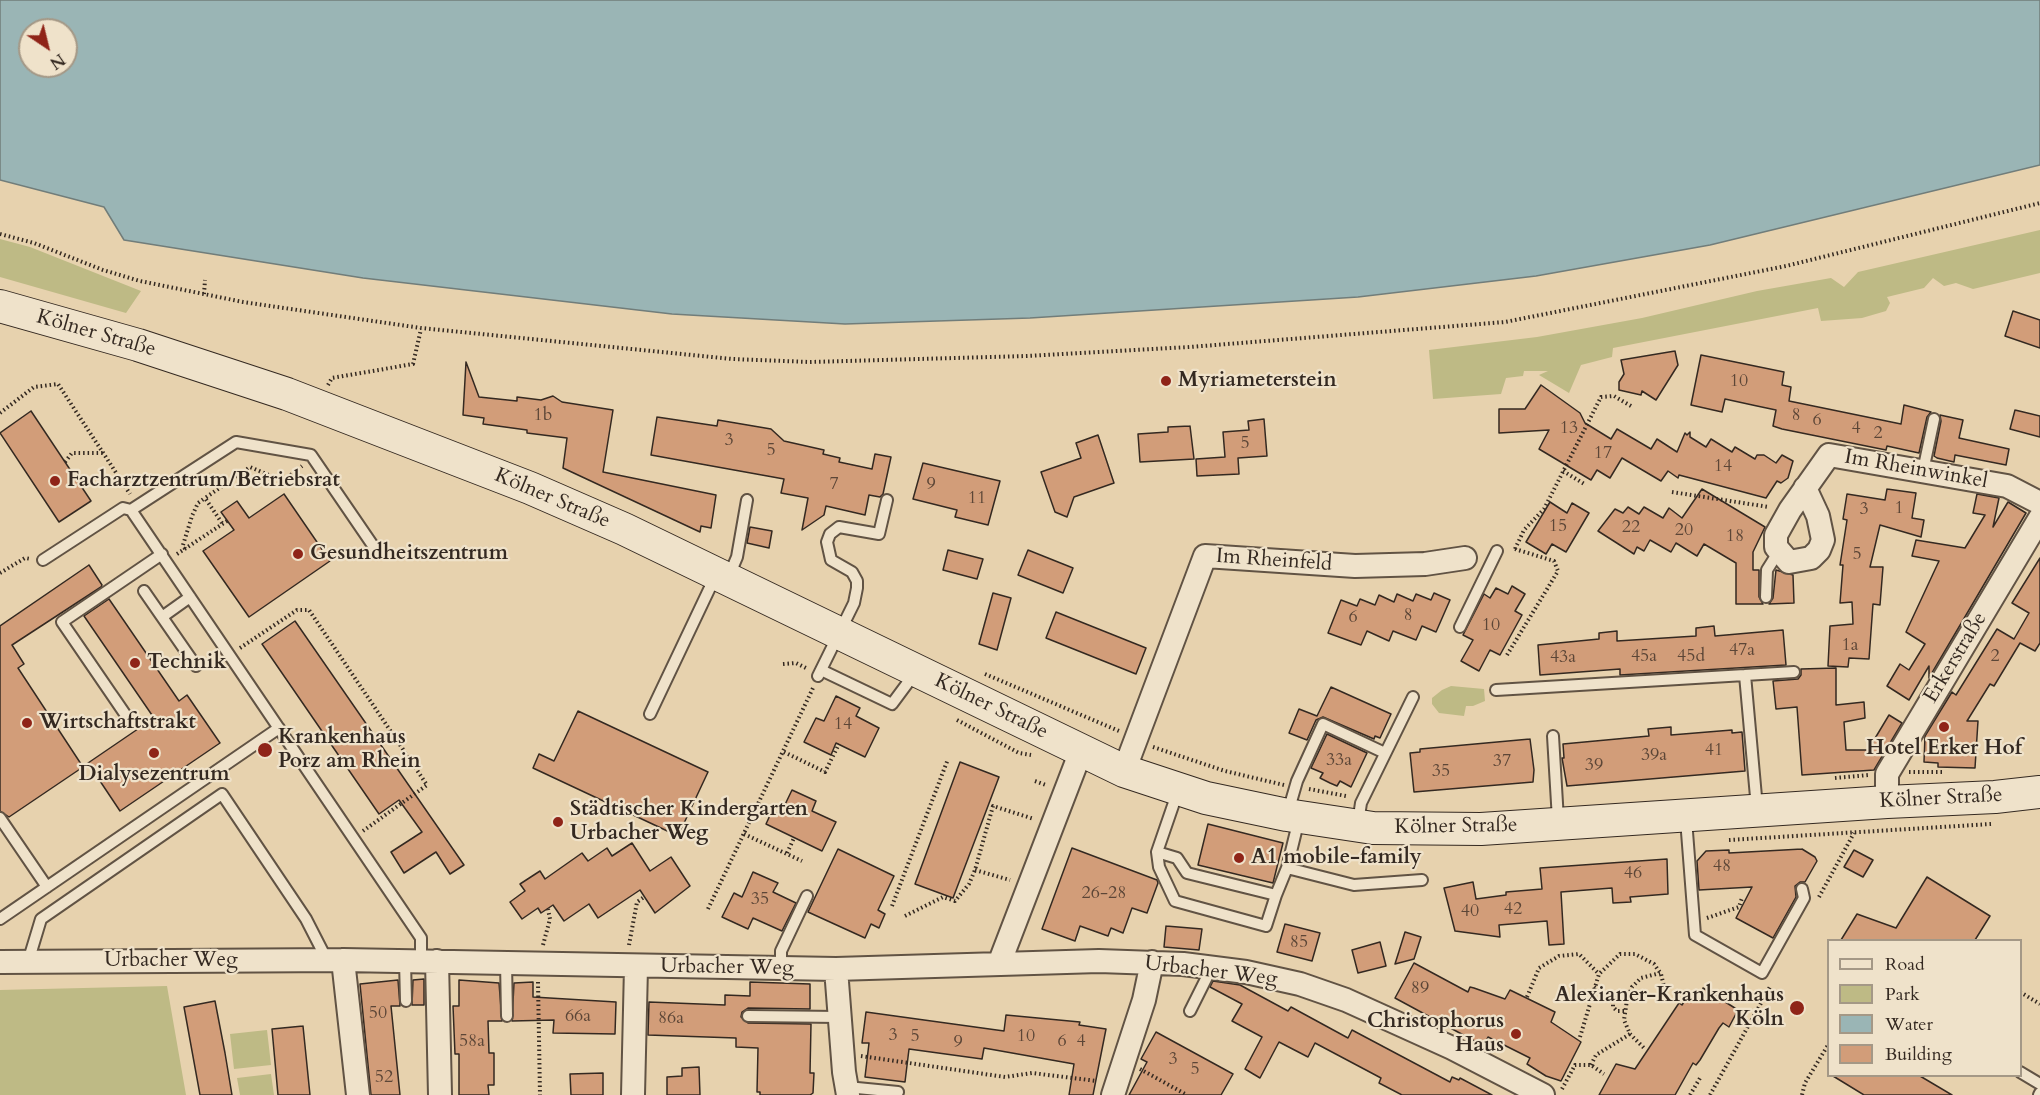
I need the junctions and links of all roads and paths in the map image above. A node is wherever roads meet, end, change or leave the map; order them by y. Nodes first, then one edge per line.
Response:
1 (2040, 203) edge
2 (0, 234) edge
3 (205, 280) dead end
4 (204, 294) junction
5 (0, 306) edge
6 (422, 328) junction
7 (317, 382) dead end
8 (328, 386) junction
9 (338, 390) dead end
10 (1631, 406) dead end
11 (0, 412) edge
12 (1934, 419) dead end
13 (104, 453) junction
14 (310, 455) junction
15 (65, 462) dead end
16 (1563, 471) junction
17 (1923, 471) junction
18 (1586, 485) dead end
19 (1805, 488) junction
20 (1672, 492) dead end
21 (205, 498) junction
22 (747, 500) dead end
23 (886, 500) dead end
24 (2040, 503) edge
25 (127, 509) junction
26 (1790, 510) junction
27 (2040, 518) edge
28 (185, 549) junction
29 (1501, 549) joint
30 (1515, 549) junction
31 (1779, 552) junction
32 (378, 553) dead end
33 (164, 557) junction
34 (1465, 558) dead end
35 (43, 560) joint
36 (0, 573) edge
37 (722, 577) junction
38 (144, 591) dead end
39 (190, 597) junction
40 (1766, 597) dead end
41 (162, 617) junction
42 (1460, 627) dead end
43 (838, 634) junction
44 (230, 655) junction
45 (1507, 655) dead end
46 (783, 664) dead end
47 (196, 666) dead end
48 (974, 669) dead end
49 (916, 671) junction
50 (1794, 672) dead end
51 (820, 674) junction
52 (1745, 675) junction
53 (1496, 690) dead end
54 (1413, 697) dead end
55 (125, 714) dead end
56 (650, 714) dead end
57 (954, 719) dead end
58 (279, 728) junction
59 (1553, 736) dead end
60 (1135, 738) junction
61 (838, 744) dead end
62 (1081, 751) junction
63 (784, 752) junction
64 (1385, 753) junction
65 (1029, 754) dead end
66 (948, 759) dead end
67 (1124, 771) junction
68 (1953, 773) dead end
69 (1825, 779) dead end
70 (1887, 788) junction
71 (1179, 789) junction
72 (2040, 792) edge
73 (1294, 806) junction
74 (1757, 811) junction
75 (1360, 812) junction
76 (1686, 816) junction
77 (1, 820) edge
78 (1035, 820) dead end
79 (1558, 823) junction
80 (744, 834) junction
81 (353, 838) junction
82 (794, 838) dead end
83 (1156, 852) junction
84 (786, 853) junction
85 (802, 861) dead end
86 (1287, 868) junction
87 (975, 870) junction
88 (1422, 880) dead end
89 (1013, 881) dead end
90 (47, 887) junction
91 (1802, 889) dead end
92 (1276, 895) junction
93 (807, 896) dead end
94 (644, 897) dead end
95 (1742, 898) dead end
96 (892, 906) dead end
97 (548, 909) dead end
98 (708, 909) dead end
99 (904, 916) dead end
100 (0, 919) edge
101 (1694, 923) junction
102 (335, 960) junction
103 (421, 961) junction
104 (0, 962) edge
105 (28, 962) junction
106 (506, 962) junction
107 (1152, 962) junction
108 (538, 963) junction
109 (999, 964) junction
110 (630, 966) junction
111 (781, 968) junction
112 (1208, 968) junction
113 (836, 969) junction
114 (1660, 973) junction
115 (1599, 974) junction
116 (1594, 987) junction
117 (2022, 993) edge
118 (1527, 997) dead end
119 (1667, 999) dead end
120 (1612, 1000) junction
121 (1628, 1000) junction
122 (406, 1001) dead end
123 (2040, 1004) edge
124 (1190, 1011) dead end
125 (1624, 1011) junction
126 (507, 1016) dead end
127 (748, 1016) dead end
128 (839, 1017) junction
129 (1630, 1034) junction
130 (1580, 1037) dead end
131 (1827, 1047) edge
132 (1645, 1049) dead end
133 (842, 1053) junction
134 (1123, 1060) junction
135 (1591, 1065) junction
136 (2022, 1073) edge
137 (1604, 1074) dead end
138 (1700, 1077) dead end
139 (2040, 1084) edge
140 (848, 1091) edge
141 (898, 1092) dead end
142 (1114, 1092) edge
143 (358, 1095) edge
144 (440, 1095) edge
145 (540, 1095) edge
146 (633, 1095) edge
147 (1187, 1095) edge
148 (1543, 1095) edge
149 (1558, 1095) edge
150 (1690, 1095) edge
151 (1802, 1095) edge

1 - 6 path
2 - 4 path
3 - 4 path
4 - 6 path
5 - 37 main road, Kölner Straße
6 - 8 path
7 - 8 path
8 - 9 path
10 - 16 path
11 - 13 path
12 - 17 lane
13 - 15 path
13 - 25 path
14 - 21 path
14 - 25 lane
14 - 32 lane
16 - 18 path
16 - 30 path
17 - 19 street, Im Rheinwinkel
17 - 24 street, Im Rheinwinkel
19 - 26 street, Im Rheinwinkel
19 - 31 street
20 - 26 path
21 - 28 path
21 - 28 path
22 - 37 lane
23 - 43 lane
25 - 33 lane
25 - 35 lane
26 - 31 street, Im Rheinwinkel
27 - 70 street, Erkerstraße
28 - 33 path
29 - 30 path
29 - 42 lane
30 - 45 path
31 - 40 lane
33 - 39 lane
33 - 55 lane
34 - 60 street, Im Rheinfeld
35 - 36 path
37 - 43 main road, Kölner Straße
37 - 56 lane
38 - 41 lane
39 - 41 lane
39 - 44 lane
41 - 47 lane
43 - 49 main road, Kölner Straße
43 - 51 lane
44 - 58 lane
44 - 81 path
46 - 51 path
48 - 60 path
49 - 51 lane
49 - 62 main road, Kölner Straße
50 - 52 lane
51 - 63 path
52 - 53 lane
52 - 74 lane
54 - 64 lane
57 - 65 path
58 - 81 lane
58 - 90 lane
59 - 79 lane
60 - 67 street, Im Rheinfeld
60 - 73 path
61 - 63 path
62 - 67 main road, Kölner Straße
62 - 109 street
63 - 80 path
64 - 73 lane
64 - 75 lane
66 - 96 path
67 - 71 main road, Kölner Straße
68 - 70 path
69 - 70 path
70 - 72 main road, Kölner Straße
70 - 74 main road, Kölner Straße
71 - 73 main road, Kölner Straße
71 - 83 lane
73 - 75 main road, Kölner Straße
73 - 75 path
73 - 86 lane
74 - 76 main road, Kölner Straße
75 - 79 main road, Kölner Straße
76 - 79 main road, Kölner Straße
76 - 101 lane
77 - 90 lane
78 - 87 path
80 - 84 path
80 - 98 path
81 - 103 lane
82 - 84 path
83 - 92 lane
83 - 92 lane
84 - 85 path
86 - 88 lane
86 - 92 lane
87 - 89 path
87 - 99 path
90 - 100 lane
91 - 101 lane
93 - 111 lane
94 - 110 path
95 - 101 path
97 - 108 path
102 - 103 street, Urbacher Weg
102 - 105 street, Urbacher Weg
102 - 105 lane
102 - 143 street
103 - 106 street, Urbacher Weg
103 - 122 lane
103 - 144 street
104 - 105 street, Urbacher Weg
106 - 108 street, Urbacher Weg
106 - 126 lane
107 - 109 street, Urbacher Weg
107 - 112 street, Urbacher Weg
107 - 134 street
108 - 110 street, Urbacher Weg
108 - 145 path
109 - 113 street, Urbacher Weg
110 - 111 street, Urbacher Weg
110 - 146 street, Urbacher Weg
111 - 113 street, Urbacher Weg
112 - 124 lane
112 - 148 street, Urbacher Weg
113 - 128 street
114 - 115 path
114 - 119 path
114 - 121 path
115 - 116 path
115 - 118 path
116 - 120 path
116 - 130 path
117 - 123 path
120 - 121 path
120 - 125 path
121 - 125 path
125 - 129 path
127 - 128 lane
128 - 133 street
129 - 132 path
129 - 135 path
131 - 151 path
133 - 140 street
133 - 142 path
134 - 142 street
134 - 147 path
135 - 137 path
135 - 149 path
136 - 139 lane
138 - 150 path
140 - 141 lane

